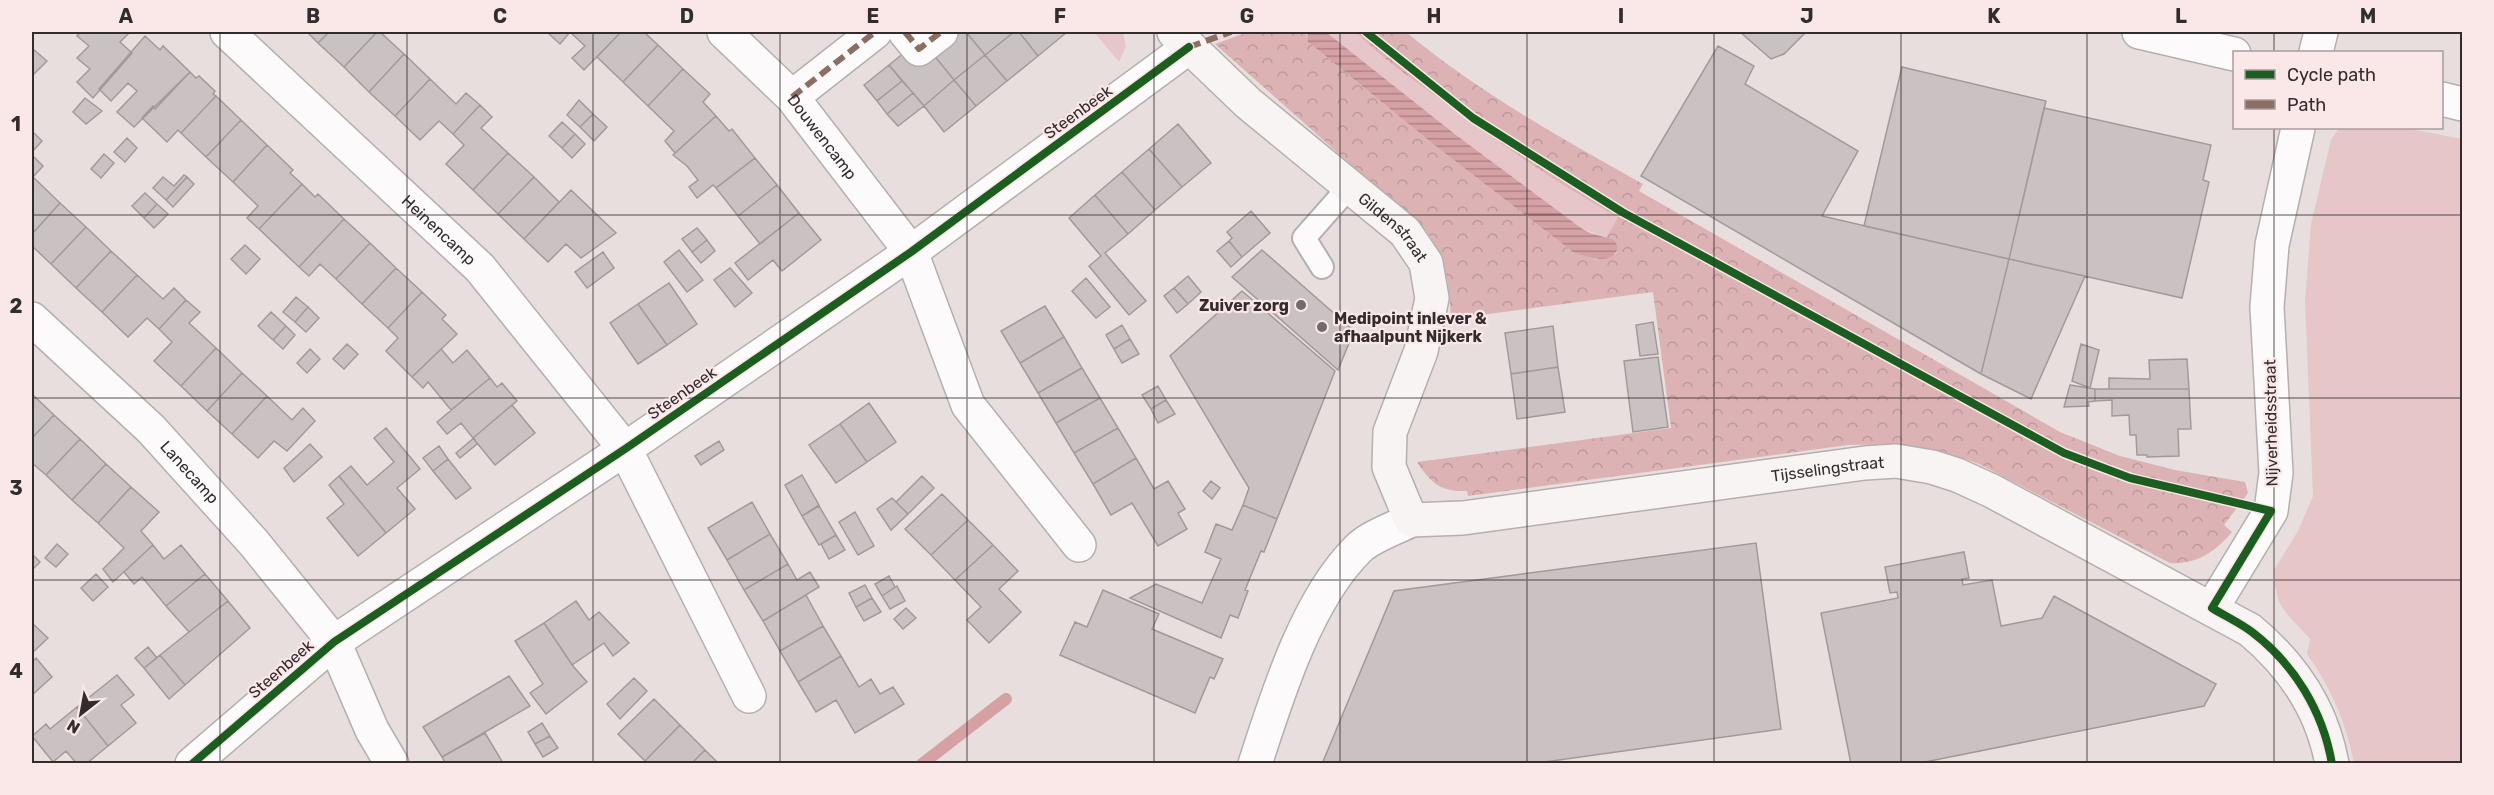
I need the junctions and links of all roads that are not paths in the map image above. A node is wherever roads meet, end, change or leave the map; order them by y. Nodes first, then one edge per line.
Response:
1 (227, 32) edge
2 (724, 32) edge
3 (875, 32) edge
4 (905, 32) edge
5 (941, 32) edge
6 (2139, 32) edge
7 (2321, 32) edge
8 (1182, 39) edge
9 (2316, 51) edge
10 (2233, 54) edge
11 (792, 97) junction
12 (2443, 99) edge
13 (2463, 104) edge
14 (2298, 129) edge
15 (1350, 186) junction
16 (911, 252) junction
17 (1322, 267) dead end
18 (32, 319) edge
19 (625, 449) junction
20 (1411, 520) junction
21 (1079, 545) dead end
22 (2212, 608) junction
23 (333, 642) junction
24 (749, 696) dead end
25 (192, 764) edge
26 (392, 764) edge
27 (1255, 764) edge
28 (2332, 764) edge

1 - 19 street, Heinencamp
2 - 11 street, Douwencamp
3 - 11 street
4 - 5 street
6 - 10 street
7 - 9 street
8 - 15 street, Gildenstraat
8 - 16 street, Steenbeek
11 - 16 street, Douwencamp
12 - 13 street
14 - 22 street, Nijverheidsstraat
15 - 17 lane
15 - 20 street, Gildenstraat
16 - 19 street, Steenbeek
16 - 21 street
18 - 23 street, Lanecamp
19 - 23 street, Steenbeek
19 - 24 street
20 - 22 street, Tijsselingstraat
20 - 27 street
22 - 28 street
23 - 25 street, Steenbeek
23 - 26 street, Steenbeek

